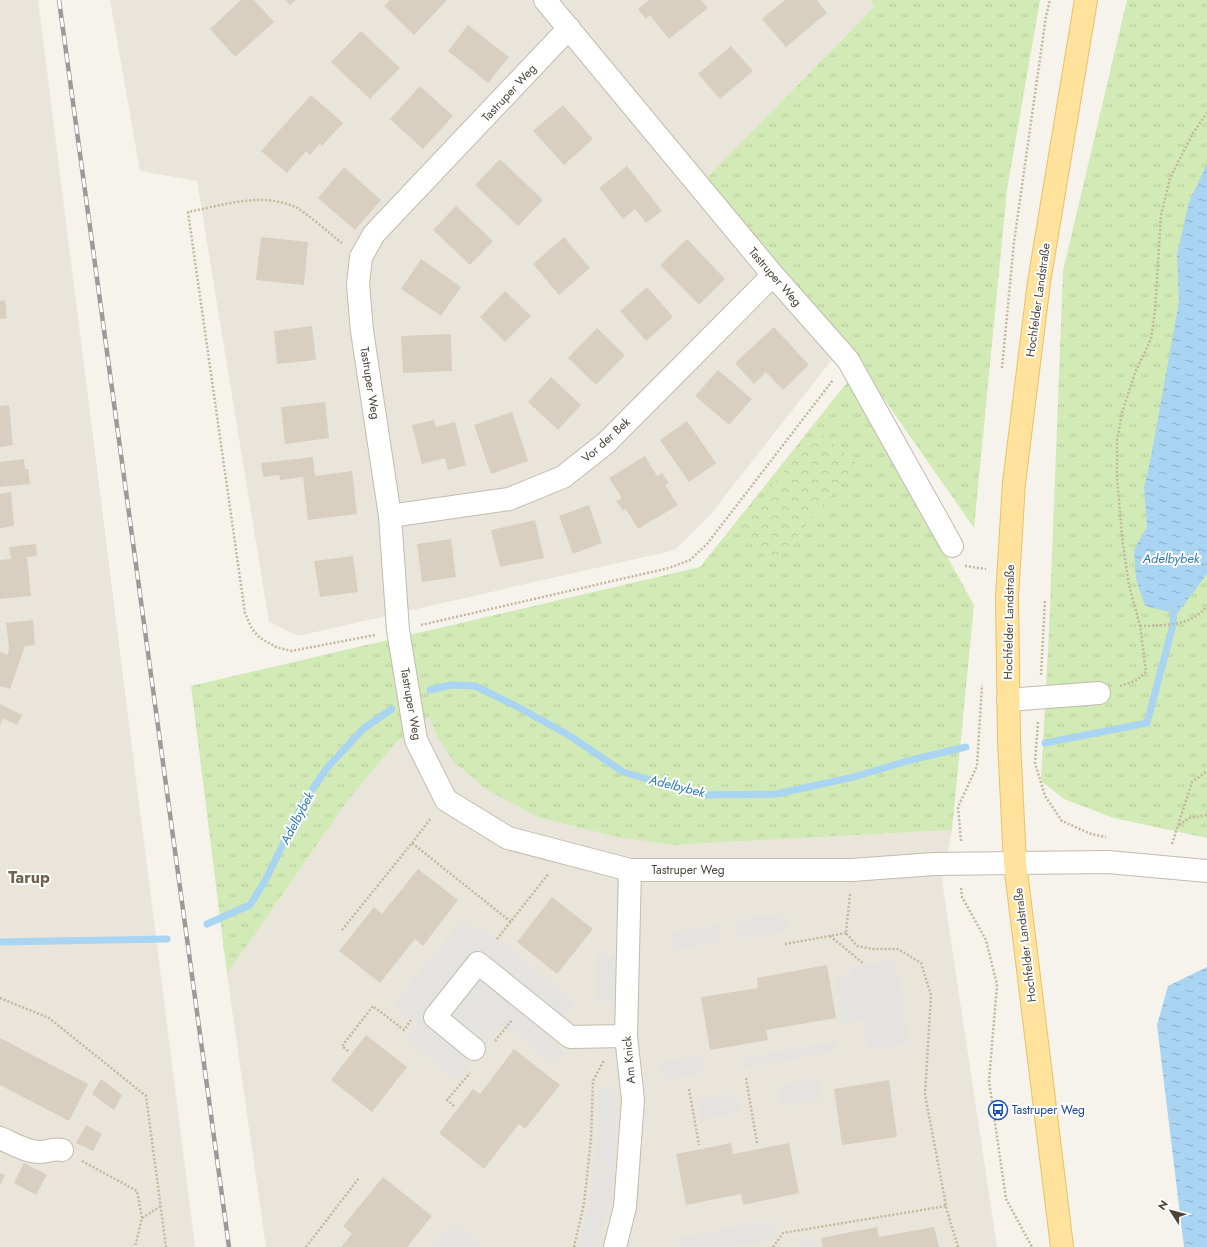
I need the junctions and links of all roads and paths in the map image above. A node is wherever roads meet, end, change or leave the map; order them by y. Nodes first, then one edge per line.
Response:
1 (545, 0) edge
2 (1086, 0) edge
3 (569, 28) junction
4 (1207, 113) edge
5 (361, 258) junction
6 (773, 275) junction
7 (848, 360) junction
8 (390, 516) junction
9 (952, 546) dead end
10 (1045, 600) dead end
11 (1207, 606) edge
12 (1140, 626) junction
13 (398, 630) junction
14 (1099, 693) joint
15 (1039, 697) junction
16 (1008, 700) junction
17 (1207, 771) edge
18 (446, 800) junction
19 (1207, 815) edge
20 (1113, 838) dead end
21 (412, 843) junction
22 (1015, 863) junction
23 (551, 870) dead end
24 (630, 870) junction
25 (852, 870) junction
26 (1207, 871) edge
27 (962, 897) dead end
28 (511, 922) junction
29 (342, 930) dead end
30 (846, 933) junction
31 (830, 936) junction
32 (497, 939) dead end
33 (785, 944) dead end
34 (864, 964) dead end
35 (0, 998) edge
36 (412, 1020) dead end
37 (626, 1036) junction
38 (605, 1037) junction
39 (474, 1049) dead end
40 (348, 1051) dead end
41 (746, 1078) dead end
42 (689, 1089) dead end
43 (0, 1138) edge
44 (757, 1143) dead end
45 (699, 1145) dead end
46 (62, 1150) joint
47 (359, 1178) dead end
48 (161, 1206) junction
49 (946, 1206) junction
50 (142, 1218) junction
51 (134, 1247) edge
52 (166, 1247) edge
53 (306, 1247) edge
54 (574, 1247) edge
55 (615, 1247) edge
56 (773, 1247) edge
57 (958, 1247) edge
58 (1032, 1247) edge
59 (1062, 1247) edge

1 - 3 street, Tastruper Weg
2 - 16 main road, Hochfelder Landstraße
3 - 5 street, Tastruper Weg
3 - 6 street, Tastruper Weg
4 - 12 path
5 - 8 street, Tastruper Weg
5 - 13 path
6 - 7 street, Tastruper Weg
6 - 8 street, Vor der Bek
7 - 9 street, Tastruper Weg
7 - 13 path
8 - 13 street, Tastruper Weg
10 - 15 path
11 - 12 path
12 - 14 path
13 - 18 street, Tastruper Weg
14 - 15 street
15 - 16 street
15 - 20 path
16 - 22 main road, Hochfelder Landstraße
17 - 19 path
18 - 21 path
18 - 24 street, Tastruper Weg
21 - 28 path
21 - 29 path
22 - 25 street, Tastruper Weg
22 - 26 street, Tastruper Weg
22 - 59 main road, Hochfelder Landstraße
23 - 28 path
24 - 25 street, Tastruper Weg
24 - 37 street, Am Knick
25 - 30 path
27 - 58 path
28 - 32 path
30 - 31 path
30 - 49 path
31 - 33 path
31 - 34 path
35 - 48 path
36 - 40 path
37 - 38 street
37 - 55 street, Am Knick
38 - 39 street
38 - 54 path
41 - 44 path
42 - 45 path
43 - 46 street
46 - 50 path
47 - 53 path
48 - 50 path
48 - 52 path
49 - 56 path
49 - 57 path
50 - 51 path

